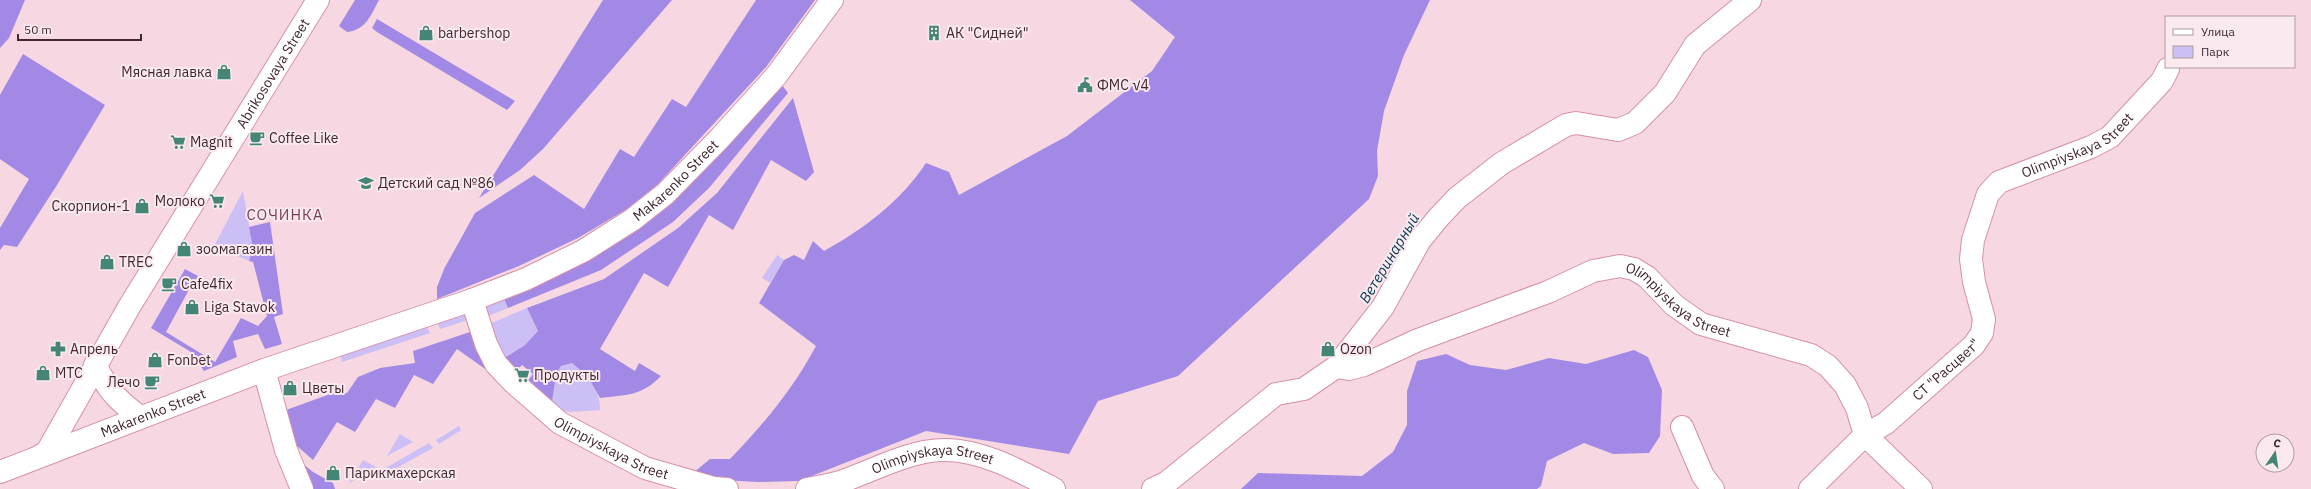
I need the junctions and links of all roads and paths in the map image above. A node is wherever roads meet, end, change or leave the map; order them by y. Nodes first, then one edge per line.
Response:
1 (318, 0) edge
2 (832, 0) edge
3 (1750, 0) edge
4 (2168, 69) dead end
5 (1982, 212) joint
6 (472, 300) junction
7 (95, 365) junction
8 (1336, 367) junction
9 (264, 370) junction
10 (140, 417) junction
11 (1682, 427) dead end
12 (1865, 435) junction
13 (43, 455) junction
14 (0, 468) edge
15 (0, 472) edge
16 (302, 489) edge
17 (727, 489) edge
18 (807, 489) edge
19 (1054, 489) edge
20 (1153, 489) edge
21 (1713, 489) edge
22 (1810, 489) edge
23 (1921, 489) edge

1 - 7 street, Abrikosovaya Street
2 - 6 street, Makarenko Street
3 - 8 street
4 - 5 street, Olimpiyskaya Street
5 - 12 street, СТ "Расцвет"
6 - 9 street, Makarenko Street
6 - 17 street, Olimpiyskaya Street
7 - 10 street
7 - 13 street, Abrikosovaya Street
8 - 12 street, Olimpiyskaya Street
8 - 20 street
9 - 10 street, Makarenko Street
9 - 16 street
10 - 13 street, Makarenko Street
11 - 21 street
12 - 22 street, СТ "Расцвет"
12 - 23 street, Olimpiyskaya Street
13 - 14 street, Makarenko Street
13 - 15 street, Makarenko Street
18 - 19 street, Olimpiyskaya Street

